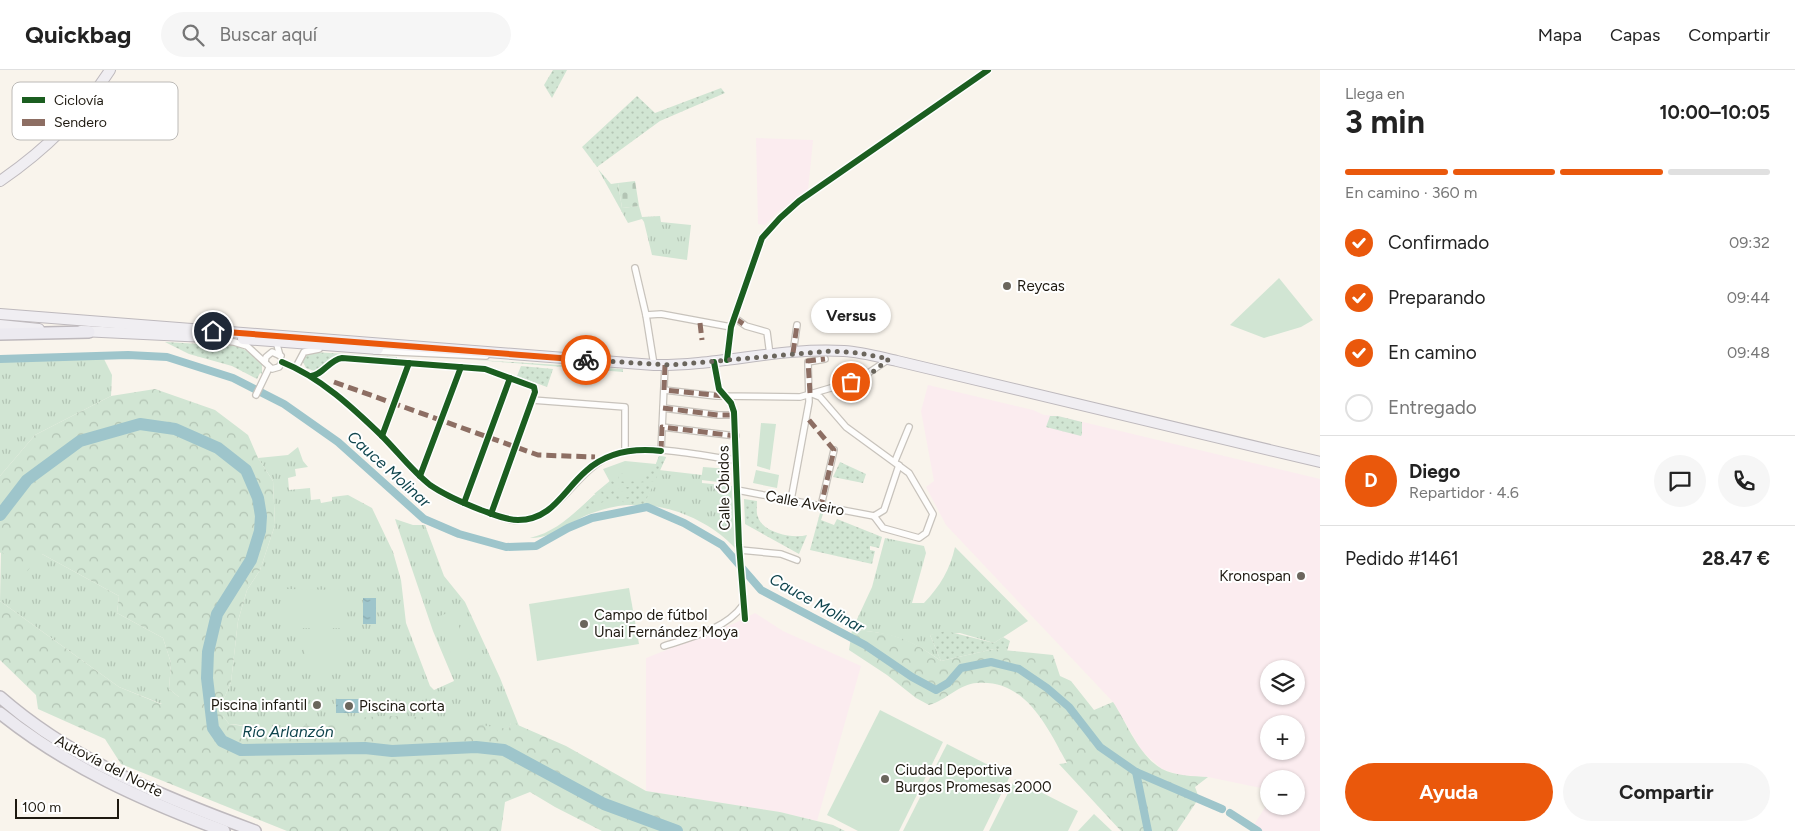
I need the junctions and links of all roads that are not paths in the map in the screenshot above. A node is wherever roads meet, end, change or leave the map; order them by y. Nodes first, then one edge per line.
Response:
1 (110, 70) edge
2 (988, 70) edge
3 (101, 82) edge
4 (52, 140) edge
5 (0, 181) edge
6 (635, 268) dead end
7 (0, 314) edge
8 (646, 315) junction
9 (735, 318) junction
10 (0, 325) edge
11 (797, 325) dead end
12 (731, 327) junction
13 (89, 332) junction
14 (231, 332) junction
15 (0, 334) edge
16 (188, 336) junction
17 (278, 342) junction
18 (436, 349) junction
19 (494, 353) junction
20 (793, 353) junction
21 (770, 355) junction
22 (281, 359) junction
23 (825, 359) dead end
24 (889, 359) junction
25 (727, 360) junction
26 (265, 362) junction
27 (714, 362) junction
28 (409, 363) junction
29 (654, 365) junction
30 (665, 365) junction
31 (296, 367) junction
32 (461, 367) junction
33 (269, 368) junction
34 (318, 374) junction
35 (311, 376) junction
36 (510, 378) junction
37 (318, 382) junction
38 (664, 390) junction
39 (810, 393) junction
40 (256, 395) dead end
41 (724, 396) junction
42 (532, 400) junction
43 (663, 408) junction
44 (734, 415) junction
45 (662, 427) junction
46 (909, 428) dead end
47 (382, 436) junction
48 (736, 436) junction
49 (834, 450) dead end
50 (661, 451) junction
51 (625, 452) junction
52 (736, 460) junction
53 (1320, 462) edge
54 (897, 463) junction
55 (420, 476) junction
56 (736, 490) junction
57 (791, 500) junction
58 (464, 503) junction
59 (821, 506) junction
60 (491, 514) junction
61 (874, 516) junction
62 (740, 550) junction
63 (797, 560) dead end
64 (744, 604) junction
65 (745, 619) dead end
66 (664, 646) dead end
67 (0, 697) edge
68 (0, 713) edge
69 (224, 831) edge
70 (255, 831) edge

1 - 3 highway
2 - 9 street
4 - 5 highway
6 - 8 street
7 - 14 highway
8 - 12 street
8 - 29 street
9 - 12 street
9 - 21 street
10 - 13 highway
11 - 20 street
12 - 25 street
13 - 15 highway
13 - 16 highway
14 - 17 street
14 - 18 highway
16 - 17 highway
16 - 26 street
17 - 18 highway
17 - 22 street
18 - 19 highway
19 - 29 highway
19 - 31 street
20 - 21 highway
20 - 24 highway
21 - 25 highway
22 - 26 street
22 - 31 street
22 - 33 street
23 - 39 street
24 - 39 street
24 - 53 highway
25 - 27 highway
26 - 33 street
27 - 30 highway
27 - 41 street, Calle Óbidos
28 - 32 street
28 - 34 street
28 - 47 street
29 - 30 highway
30 - 38 street
31 - 35 street
32 - 36 street
32 - 55 street
33 - 40 street
34 - 35 street
34 - 37 street
35 - 37 street
36 - 42 street
36 - 58 street
37 - 47 street
38 - 41 street
38 - 43 street
39 - 41 street
39 - 54 street
39 - 57 street
41 - 44 street, Calle Óbidos
42 - 51 street
42 - 60 street
43 - 44 street
43 - 45 street
44 - 48 street, Calle Óbidos
45 - 48 street
45 - 50 street
46 - 54 street
47 - 55 street
48 - 52 street, Calle Óbidos
49 - 59 street
50 - 51 street
50 - 52 street
51 - 60 street
52 - 56 street, Calle Óbidos
54 - 61 street
54 - 61 street
55 - 58 street
56 - 57 street, Calle Aveiro
56 - 62 street, Calle Óbidos
57 - 59 street, Calle Aveiro
58 - 60 street
59 - 61 street, Calle Aveiro
62 - 63 street
62 - 64 street, Calle Óbidos
64 - 65 street, Calle Óbidos
64 - 66 street
67 - 70 highway, Autovía del Norte
68 - 69 highway, Autovía del Norte

